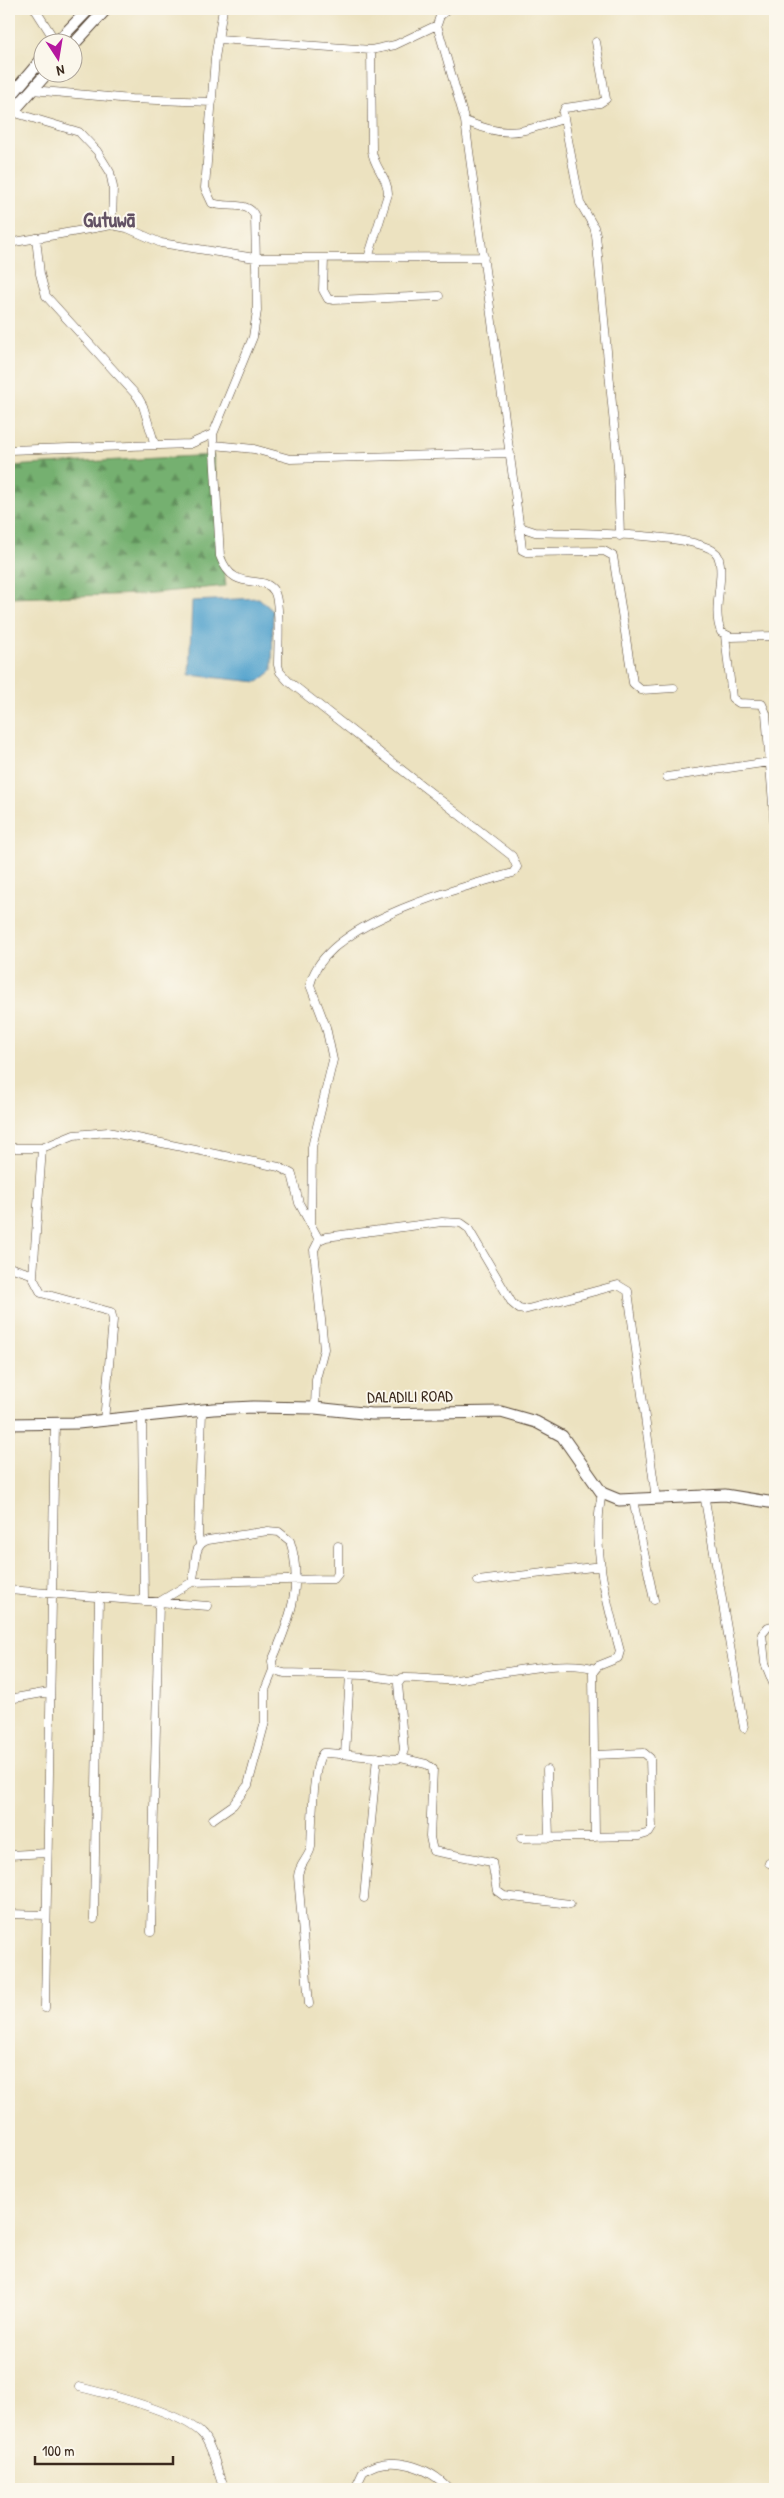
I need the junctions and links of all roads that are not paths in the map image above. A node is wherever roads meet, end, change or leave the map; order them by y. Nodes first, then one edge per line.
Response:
1 (35, 9) edge
2 (89, 9) edge
3 (106, 9) edge
4 (223, 9) edge
5 (446, 9) edge
6 (438, 25) junction
7 (50, 32) edge
8 (66, 32) edge
9 (82, 35) edge
10 (219, 39) junction
11 (596, 42) dead end
12 (371, 50) junction
13 (32, 71) edge
14 (39, 82) edge
15 (32, 90) junction
16 (9, 98) edge
17 (212, 102) junction
18 (10, 114) edge
19 (563, 119) junction
20 (464, 121) junction
21 (112, 225) junction
22 (36, 238) junction
23 (9, 243) edge
24 (484, 257) junction
25 (255, 258) junction
26 (324, 258) junction
27 (368, 258) junction
28 (439, 296) dead end
29 (213, 434) junction
30 (155, 445) junction
31 (214, 445) junction
32 (9, 450) edge
33 (510, 453) junction
34 (519, 523) junction
35 (620, 536) junction
36 (725, 635) junction
37 (775, 636) edge
38 (674, 688) dead end
39 (770, 762) junction
40 (666, 777) dead end
41 (775, 830) edge
42 (9, 1148) edge
43 (42, 1148) junction
44 (311, 1224) junction
45 (319, 1240) junction
46 (9, 1267) edge
47 (33, 1276) junction
48 (315, 1408) junction
49 (202, 1411) junction
50 (142, 1418) junction
51 (104, 1421) junction
52 (55, 1423) junction
53 (9, 1424) edge
54 (602, 1493) junction
55 (704, 1494) junction
56 (656, 1499) junction
57 (633, 1500) junction
58 (775, 1503) edge
59 (200, 1544) junction
60 (338, 1546) dead end
61 (601, 1566) junction
62 (478, 1580) dead end
63 (295, 1581) junction
64 (192, 1582) junction
65 (9, 1590) edge
66 (50, 1594) junction
67 (99, 1598) junction
68 (654, 1600) dead end
69 (144, 1601) junction
70 (158, 1602) junction
71 (208, 1606) dead end
72 (775, 1625) edge
73 (595, 1669) junction
74 (273, 1670) junction
75 (350, 1675) junction
76 (399, 1680) junction
77 (775, 1688) edge
78 (49, 1692) junction
79 (9, 1699) edge
80 (744, 1728) dead end
81 (345, 1754) junction
82 (594, 1755) junction
83 (376, 1757) junction
84 (401, 1758) junction
85 (547, 1770) dead end
86 (213, 1819) dead end
87 (596, 1837) junction
88 (521, 1838) dead end
89 (549, 1838) junction
90 (47, 1853) junction
91 (9, 1855) edge
92 (364, 1898) dead end
93 (570, 1904) dead end
94 (9, 1914) edge
95 (46, 1914) junction
96 (94, 1919) dead end
97 (151, 1932) dead end
98 (309, 2004) dead end
99 (45, 2008) dead end
100 (79, 2387) dead end
101 (224, 2489) edge
102 (355, 2489) edge
103 (449, 2489) edge

1 - 7 street
2 - 8 main road
3 - 9 main road
4 - 10 street
5 - 6 street
6 - 12 street
6 - 20 street
10 - 12 street
10 - 17 street
11 - 19 street
12 - 27 street
13 - 16 main road
14 - 15 main road
15 - 17 street
15 - 18 main road
17 - 25 street
18 - 21 street
19 - 20 street
19 - 35 street
20 - 24 street
21 - 22 street
21 - 25 street
22 - 23 street
22 - 30 street
24 - 27 street
24 - 33 street
25 - 26 street
25 - 29 street
26 - 27 street
26 - 28 street
29 - 30 street
29 - 31 street
30 - 32 street
31 - 33 street
31 - 44 street
33 - 34 street
34 - 35 street
34 - 38 street
35 - 36 street
36 - 37 street
36 - 39 street
39 - 40 street
39 - 41 street
42 - 43 street
43 - 44 street
43 - 47 street
44 - 45 street
45 - 48 street
45 - 56 street
46 - 47 street
47 - 51 street
48 - 49 main road, DALADILI ROAD
48 - 54 main road, DALADILI ROAD
49 - 50 main road, DALADILI ROAD
49 - 59 street
50 - 51 main road, DALADILI ROAD
50 - 69 street
51 - 52 main road, DALADILI ROAD
52 - 53 main road, DALADILI ROAD
52 - 66 street
54 - 57 main road
54 - 61 street
55 - 56 main road
55 - 58 main road
55 - 80 street
56 - 57 main road
57 - 68 street
59 - 63 street
59 - 64 street
60 - 63 street
61 - 62 street
61 - 73 street
63 - 64 street
63 - 74 street
64 - 70 street
65 - 66 street
66 - 67 street
66 - 78 street
67 - 69 street
67 - 96 street
69 - 70 street
70 - 71 street
70 - 97 street
72 - 77 street
73 - 76 street
73 - 82 street
74 - 75 street
74 - 86 street
75 - 76 street
75 - 81 street
76 - 84 street
78 - 79 street
78 - 90 street
81 - 83 street
81 - 98 street
82 - 87 street
82 - 87 street
83 - 84 street
83 - 92 street
84 - 93 street
85 - 89 street
87 - 89 street
88 - 89 street
90 - 91 street
90 - 95 street
94 - 95 street
95 - 99 street
100 - 101 street
102 - 103 street

